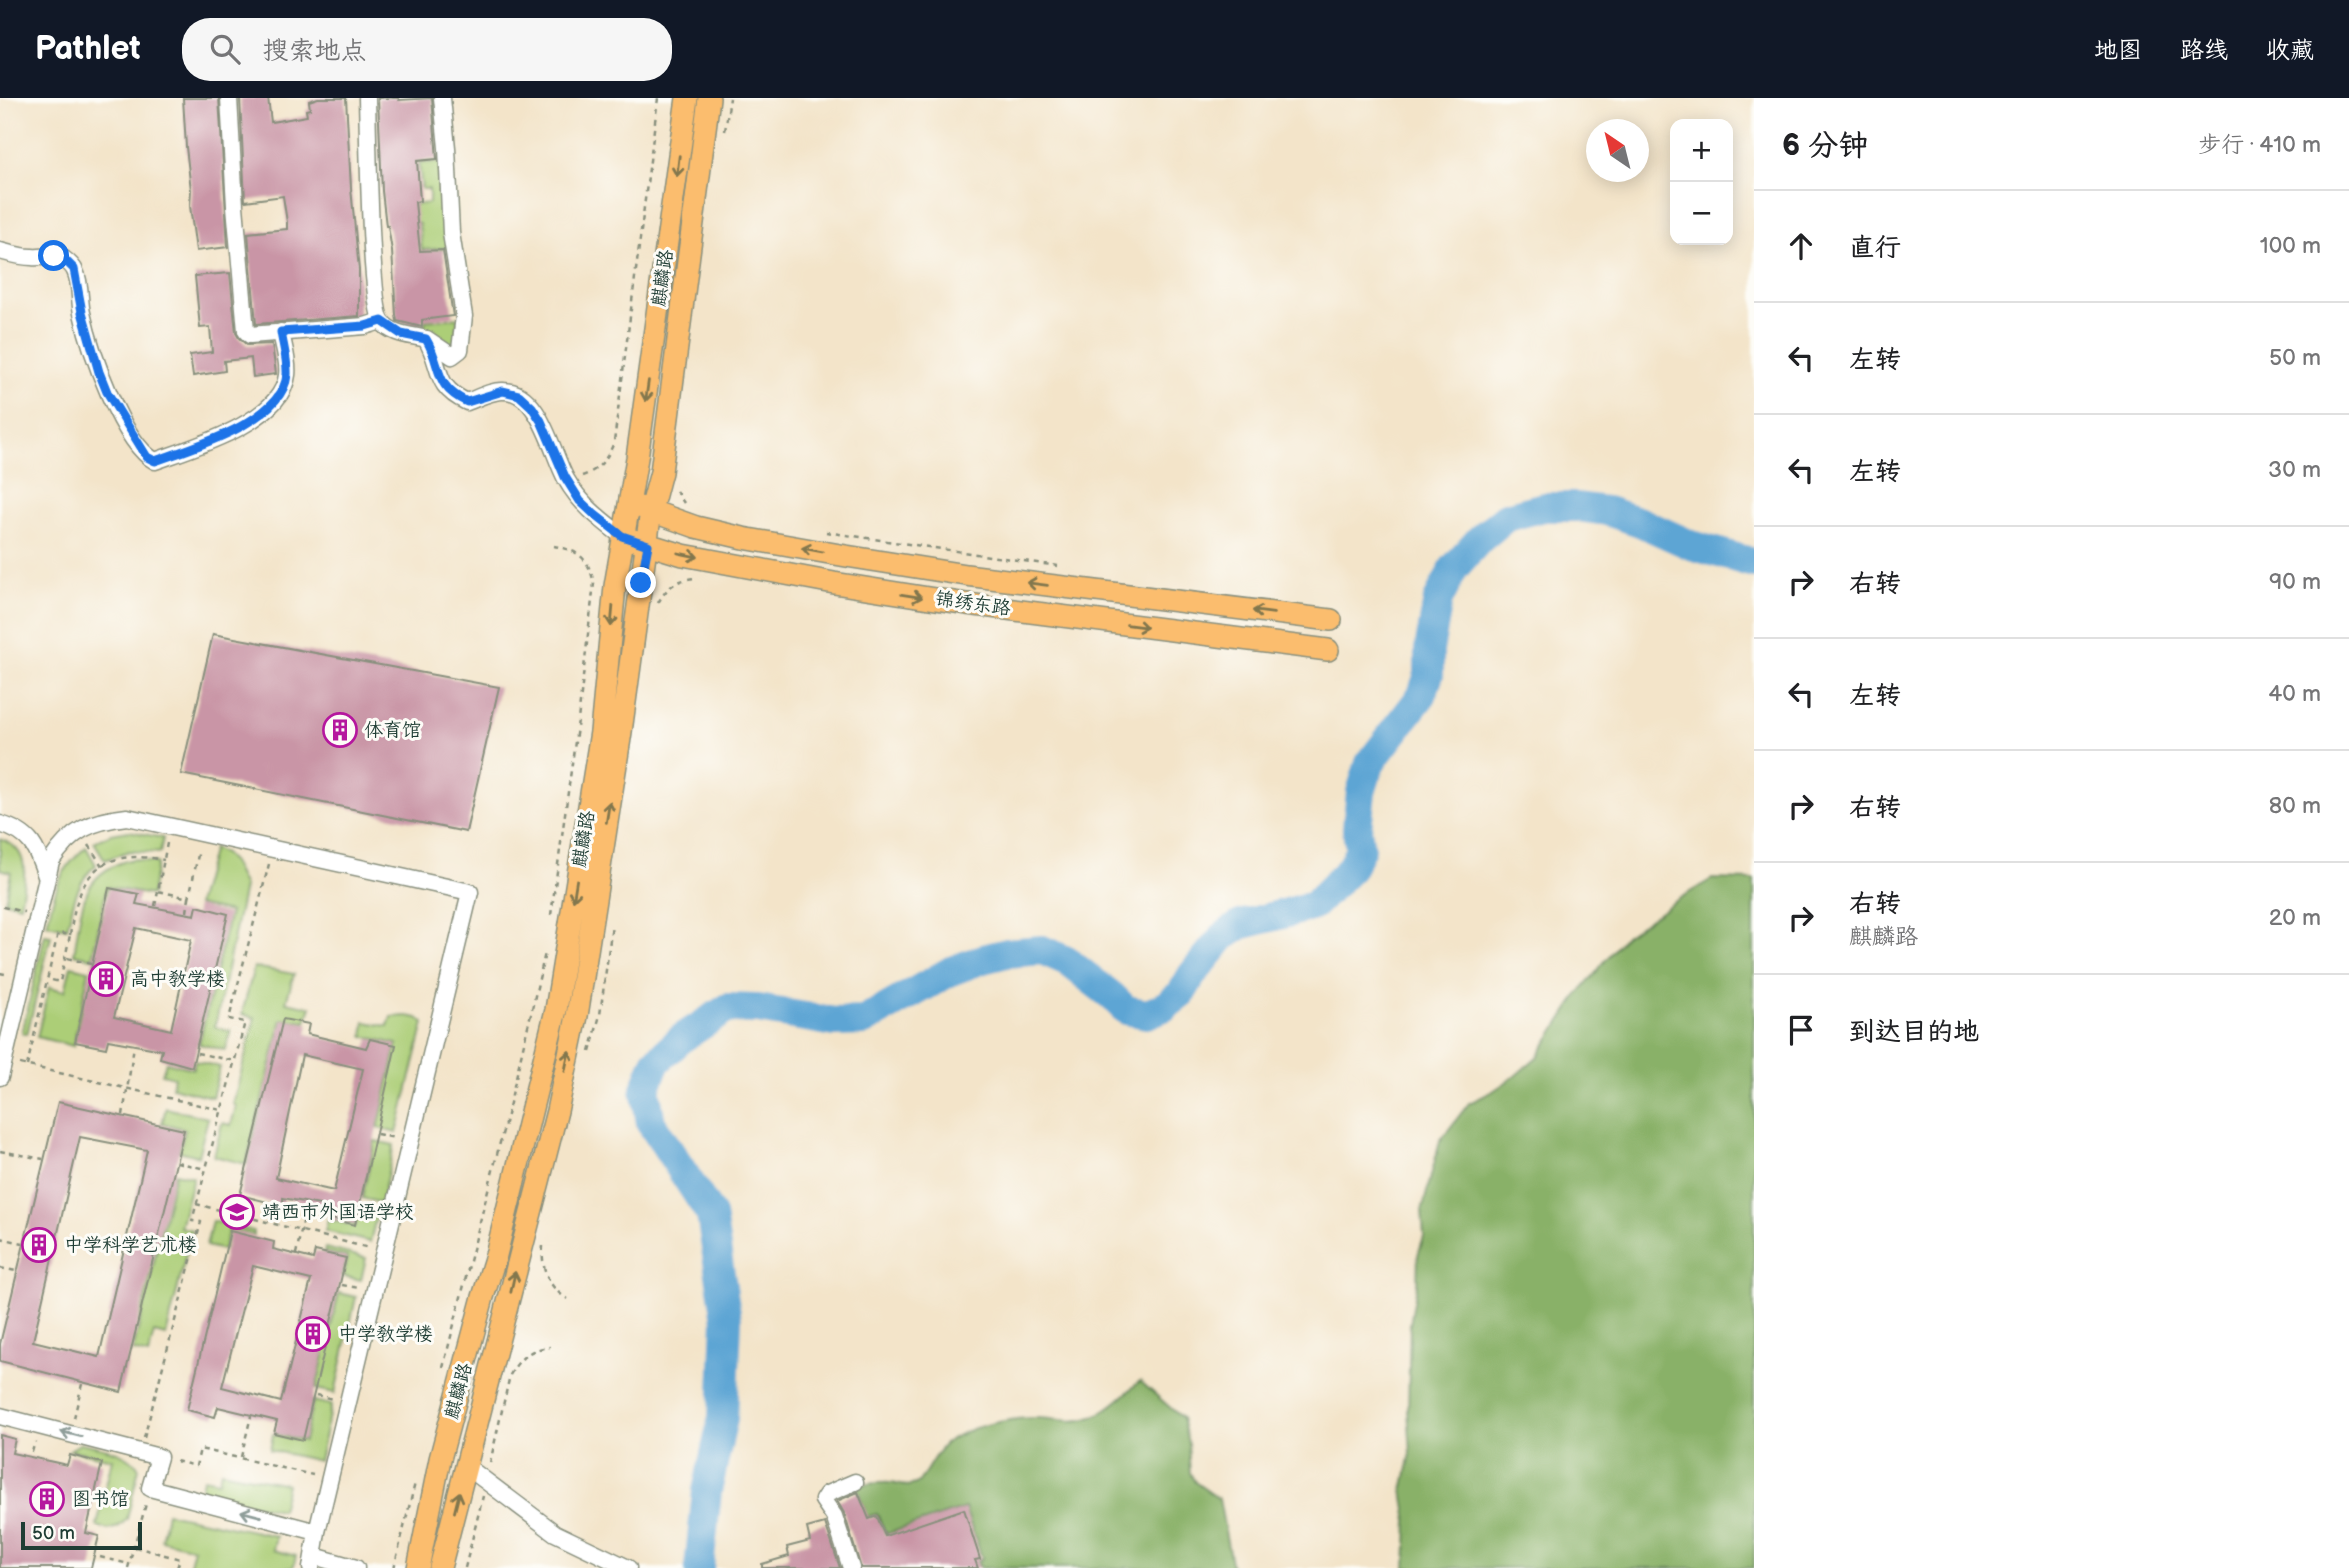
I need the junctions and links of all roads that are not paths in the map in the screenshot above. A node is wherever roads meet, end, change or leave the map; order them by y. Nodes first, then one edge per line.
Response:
1 (229, 98) edge
2 (367, 98) edge
3 (442, 98) edge
4 (687, 98) edge
5 (709, 98) edge
6 (0, 251) edge
7 (382, 321) junction
8 (281, 332) junction
9 (426, 339) junction
10 (630, 504) junction
11 (651, 510) junction
12 (622, 536) junction
13 (648, 545) junction
14 (1331, 620) dead end
15 (1328, 650) dead end
16 (0, 824) edge
17 (74, 834) junction
18 (30, 839) junction
19 (46, 877) junction
20 (0, 1077) edge
21 (0, 1416) edge
22 (466, 1466) junction
23 (855, 1482) dead end
24 (317, 1532) junction
25 (312, 1562) edge
26 (356, 1568) edge
27 (418, 1568) edge
28 (440, 1568) edge
29 (628, 1568) edge
30 (851, 1568) edge

1 - 8 street
2 - 7 street
3 - 9 street
4 -> 10 main road, 麒麟路
5 - 11 main road, 麒麟路
6 - 8 street
7 - 8 street
7 - 9 street
9 - 12 street
10 - 11 main road, 锦绣东路
10 - 12 main road, 麒麟路
11 - 13 main road, 麒麟路
14 -> 11 main road, 锦绣东路
12 - 13 main road, 锦绣东路
12 -> 27 main road, 麒麟路
13 -> 15 main road, 锦绣东路
22 -> 13 main road, 麒麟路
16 - 18 street
17 - 18 street
17 - 19 street
17 - 24 street
18 - 19 street
19 - 20 street
24 -> 21 street
28 -> 22 main road, 麒麟路
22 - 29 street
23 - 30 street
24 - 25 street
25 - 26 street

